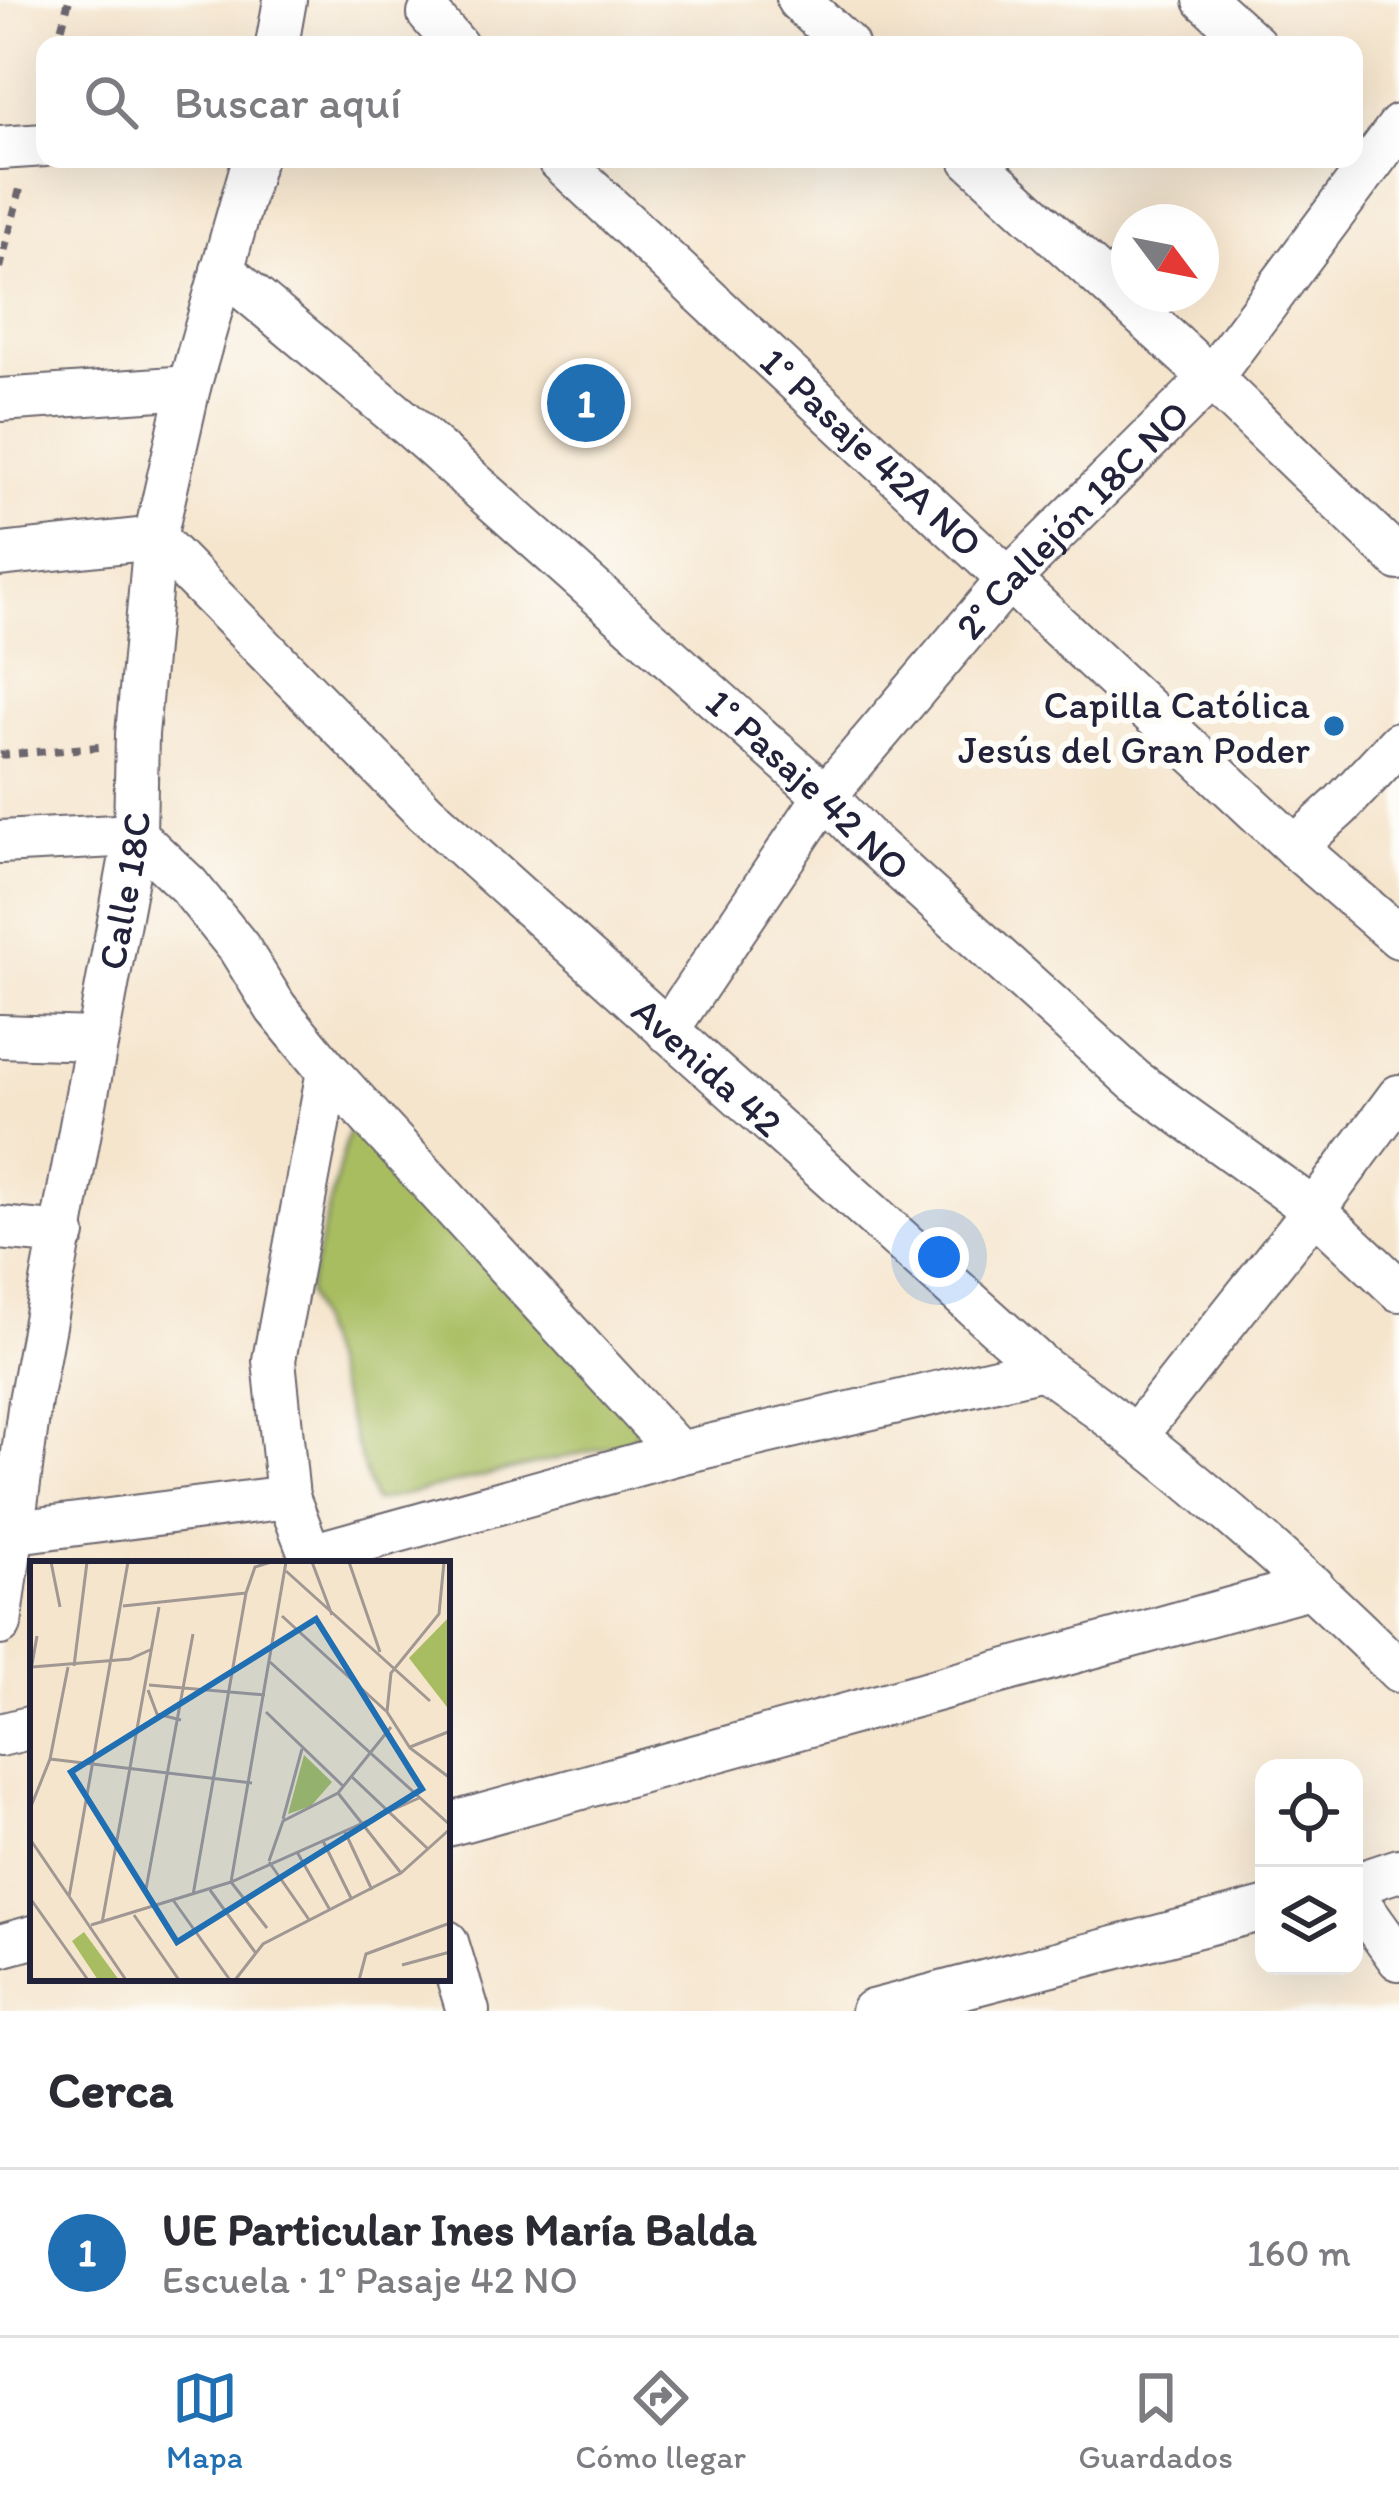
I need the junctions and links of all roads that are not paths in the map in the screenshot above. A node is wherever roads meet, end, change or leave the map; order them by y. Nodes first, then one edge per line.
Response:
1 (285, 0) edge
2 (798, 0) edge
3 (1205, 0) edge
4 (279, 36) edge
5 (837, 36) edge
6 (1245, 36) edge
7 (36, 146) edge
8 (0, 148) edge
9 (1382, 148) edge
10 (251, 168) edge
11 (569, 168) edge
12 (981, 168) edge
13 (222, 271) junction
14 (1211, 378) junction
15 (189, 387) junction
16 (0, 400) edge
17 (155, 538) junction
18 (0, 556) edge
19 (1399, 560) edge
20 (1008, 580) junction
21 (1399, 742) edge
22 (825, 796) junction
23 (135, 836) junction
24 (0, 842) edge
25 (1295, 847) junction
26 (1399, 937) edge
27 (667, 1031) junction
28 (0, 1036) edge
29 (95, 1039) junction
30 (328, 1071) junction
31 (1399, 1096) edge
32 (1314, 1210) junction
33 (0, 1228) edge
34 (64, 1234) junction
35 (1399, 1290) edge
36 (1043, 1368) junction
37 (15, 1399) edge
38 (1137, 1434) junction
39 (679, 1453) junction
40 (288, 1498) junction
41 (7, 1534) edge
42 (312, 1560) edge
43 (1313, 1586) junction
44 (0, 1624) edge
45 (1399, 1671) edge
46 (30, 1728) edge
47 (0, 1735) edge
48 (450, 1824) edge
49 (1399, 1870) edge
50 (1363, 1883) edge
51 (1363, 1909) edge
52 (1255, 1911) edge
53 (30, 1938) edge
54 (0, 1946) edge
55 (450, 1952) edge
56 (1399, 1959) edge
57 (468, 2011) edge
58 (872, 2011) edge

1 - 4 street
2 - 5 street
3 - 6 street
7 - 8 street
9 - 14 street, 2° Callejón 18C NO
10 - 13 street, Calle 18C
11 - 20 street, 1° Pasaje 42A NO
12 - 14 street
13 - 15 street, Calle 18C
13 - 22 street, 1° Pasaje 42 NO
14 - 19 street
14 - 20 street, 2° Callejón 18C NO
15 - 16 street
15 - 17 street, Calle 18C
17 - 18 street
17 - 23 street, Calle 18C
17 - 27 street, Avenida 42
20 - 22 street, 2° Callejón 18C NO
20 - 25 street, 1° Pasaje 42A NO
21 - 25 street
22 - 27 street, 2° Callejón 18C NO
22 - 32 street, 1° Pasaje 42 NO
23 - 24 street
23 - 29 street, Calle 18C
23 - 30 street
25 - 26 street, 1° Pasaje 42A NO
27 - 36 street, Avenida 42
28 - 29 street
29 - 34 street, Calle 18C
30 - 39 street
30 - 40 street
31 - 32 street
32 - 35 street, 1° Pasaje 42 NO
32 - 38 street
33 - 34 street
34 - 37 street, Calle 18C
36 - 38 street, Avenida 42
36 - 39 street
37 - 41 street, Calle 18C
38 - 43 street, Avenida 42
39 - 42 street
40 - 41 street
40 - 42 street
41 - 44 street, Calle 18C
43 - 45 street, Avenida 42
43 - 48 street
46 - 47 street
49 - 50 street
51 - 56 street
52 - 58 street
53 - 54 street
55 - 57 street

